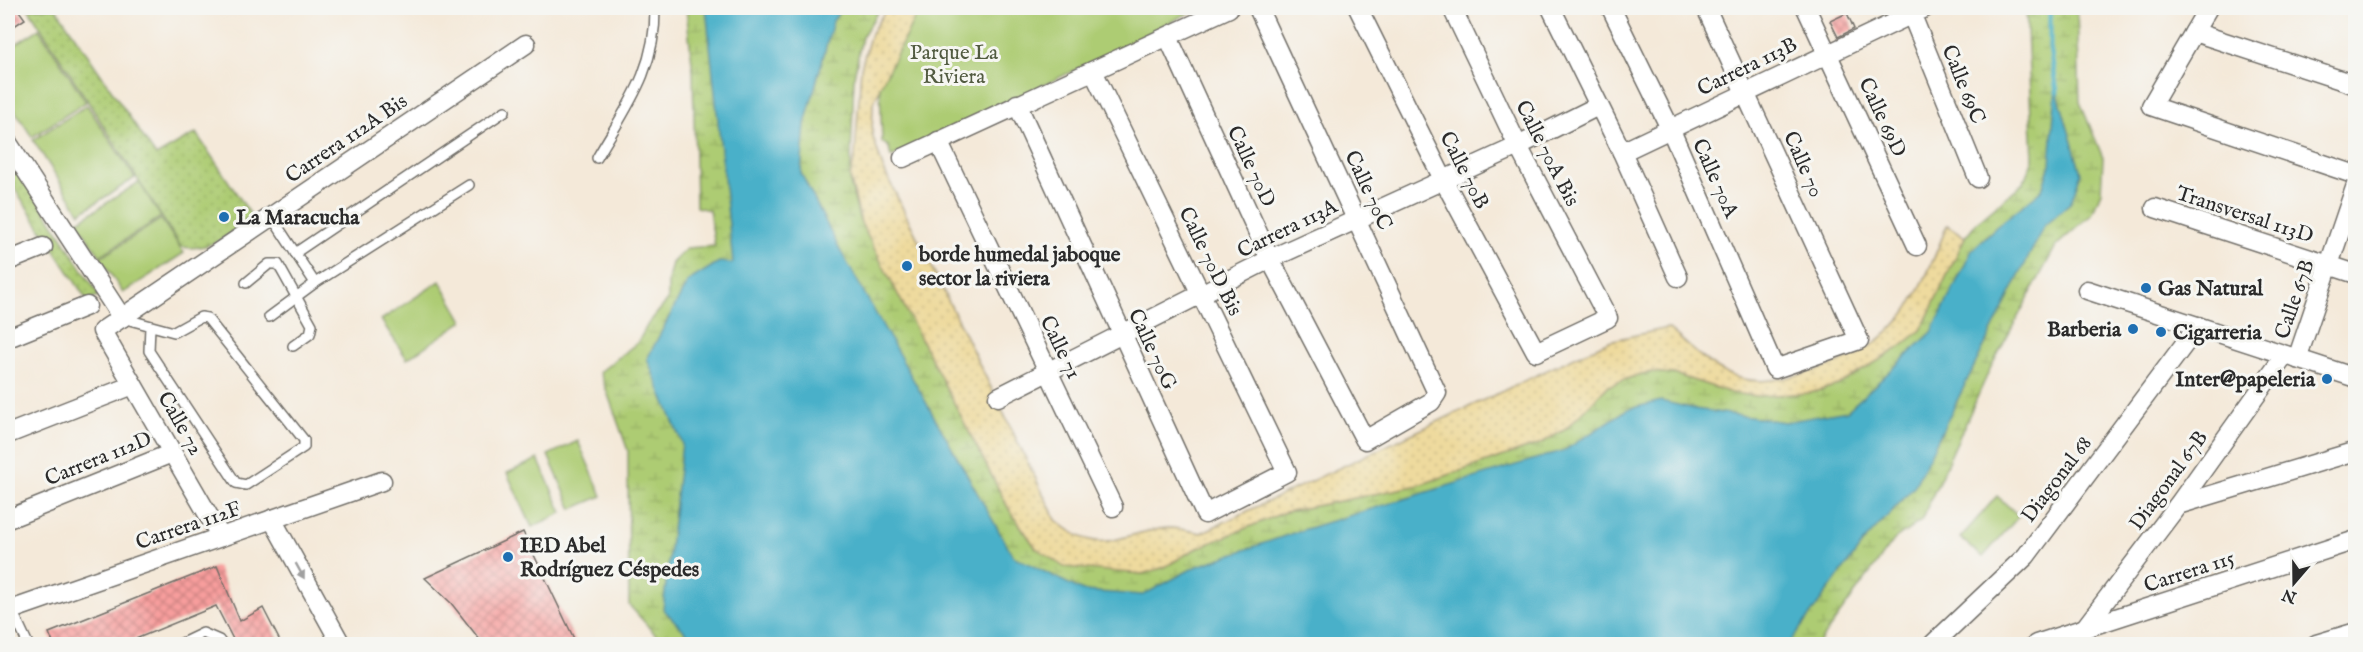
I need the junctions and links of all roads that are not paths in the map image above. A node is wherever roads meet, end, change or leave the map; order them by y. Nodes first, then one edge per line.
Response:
1 (656, 8) edge
2 (1229, 8) edge
3 (1258, 8) edge
4 (1358, 8) edge
5 (1452, 8) edge
6 (1551, 8) edge
7 (1611, 8) edge
8 (1706, 8) edge
9 (1806, 8) edge
10 (2208, 8) edge
11 (1915, 9) edge
12 (2194, 32) junction
13 (1168, 38) junction
14 (526, 44) dead end
15 (1828, 52) junction
16 (1093, 70) junction
17 (2355, 85) edge
18 (1746, 92) junction
19 (1017, 105) junction
20 (1598, 106) junction
21 (505, 111) dead end
22 (1670, 129) junction
23 (938, 141) junction
24 (8, 143) edge
25 (1518, 146) junction
26 (1622, 152) junction
27 (597, 158) dead end
28 (903, 158) dead end
29 (2355, 175) edge
30 (1978, 178) dead end
31 (1443, 179) junction
32 (469, 185) dead end
33 (2355, 185) edge
34 (2155, 208) dead end
35 (271, 216) junction
36 (1358, 219) junction
37 (1917, 246) dead end
38 (43, 247) dead end
39 (296, 253) junction
40 (1270, 259) junction
41 (8, 261) edge
42 (2329, 264) junction
43 (2355, 274) edge
44 (1678, 278) dead end
45 (246, 283) dead end
46 (315, 284) junction
47 (2087, 290) dead end
48 (1202, 295) junction
49 (296, 297) junction
50 (87, 306) dead end
51 (269, 316) dead end
52 (122, 318) junction
53 (150, 326) junction
54 (2198, 326) junction
55 (102, 331) joint
56 (1121, 334) junction
57 (8, 338) edge
58 (293, 346) dead end
59 (1536, 352) joint
60 (2291, 357) junction
61 (1775, 369) joint
62 (1047, 370) junction
63 (2355, 378) edge
64 (133, 385) junction
65 (998, 398) dead end
66 (8, 434) edge
67 (1365, 440) joint
68 (2355, 451) edge
69 (172, 453) junction
70 (382, 481) dead end
71 (2178, 505) junction
72 (1113, 507) dead end
73 (1205, 514) joint
74 (8, 519) edge
75 (272, 519) junction
76 (221, 537) junction
77 (2355, 540) edge
78 (9, 608) edge
79 (2084, 629) junction
80 (2355, 632) edge
81 (28, 645) edge
82 (180, 645) edge
83 (222, 645) edge
84 (341, 645) edge
85 (1933, 645) edge
86 (2036, 645) edge
87 (2316, 645) edge

1 - 27 lane
2 - 13 street
3 - 36 street, Calle 70C
4 - 31 street, Calle 70B
5 - 25 street, Calle 70A Bis
6 - 20 street
7 - 22 street, Calle 70A
8 - 18 street, Calle 70
9 - 15 street, Calle 69D
10 - 12 street
11 - 15 street, Carrera 113B
11 - 30 street, Calle 69C
12 - 17 street
12 - 29 street
13 - 16 street
13 - 40 street, Calle 70D
14 - 35 street, Carrera 112A Bis
15 - 18 street, Carrera 113B
15 - 37 street, Calle 69D
16 - 19 street
16 - 48 street, Calle 70D Bis
18 - 22 street, Carrera 113B
18 - 61 street, Calle 70
19 - 23 street
19 - 56 street, Calle 70G
20 - 25 street, Carrera 113A
20 - 26 street
21 - 39 lane
22 - 26 street, Carrera 113B
22 - 61 street, Calle 70A
23 - 28 street
23 - 62 street, Calle 71
24 - 52 street
25 - 31 street, Carrera 113A
25 - 59 street, Calle 70A Bis
26 - 44 street
31 - 36 street, Carrera 113A
31 - 59 street, Calle 70B
32 - 46 lane
33 - 42 street, Calle 67B
34 - 42 street, Transversal 113D
35 - 39 lane
35 - 52 street, Carrera 112A Bis
36 - 40 street, Carrera 113A
36 - 67 street, Calle 70C
38 - 41 street
39 - 46 lane
40 - 48 street, Carrera 113A
40 - 67 street, Calle 70D
42 - 43 street, Transversal 113D
42 - 60 street, Calle 67B
45 - 49 lane
46 - 49 lane
47 - 54 street
48 - 56 street, Carrera 113A
48 - 73 street, Calle 70D Bis
49 - 51 lane
49 - 58 lane
50 - 57 street
52 - 53 lane
52 - 55 street, Carrera 112A Bis
53 - 53 lane
54 - 60 street
54 - 85 street, Diagonal 68
55 - 64 street, Calle 72
56 - 62 street, Carrera 113A
56 - 73 street, Calle 70G
60 - 63 street
60 - 71 street, Diagonal 67B
62 - 65 street, Carrera 113A
62 - 72 street, Calle 71
64 - 66 street
64 - 69 street, Calle 72
68 - 71 street
69 - 74 street, Carrera 112D
69 - 76 street, Calle 72
70 - 75 street, Carrera 112F
71 - 79 street, Diagonal 67B
75 - 76 street, Carrera 112F
75 -> 84 street
76 - 78 street, Carrera 112F
77 - 79 street, Carrera 115
78 - 81 lane
79 - 86 street, Carrera 115
80 - 87 street
82 - 83 lane

